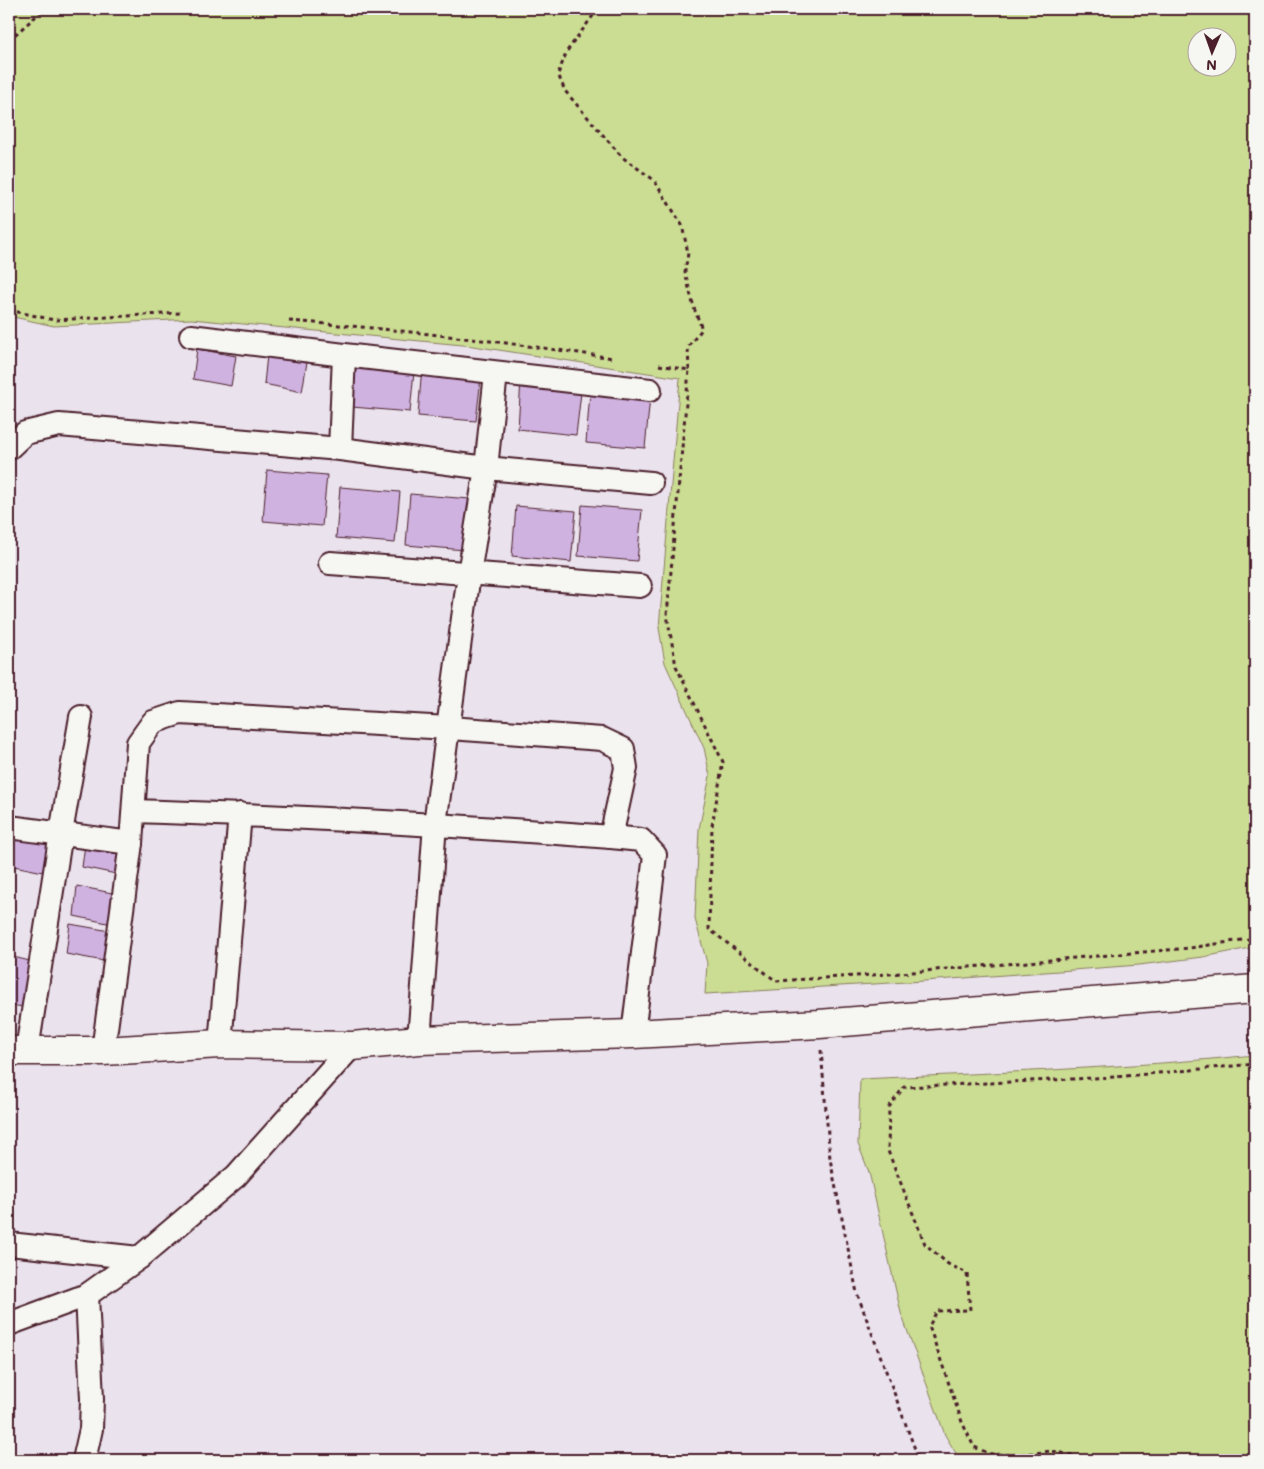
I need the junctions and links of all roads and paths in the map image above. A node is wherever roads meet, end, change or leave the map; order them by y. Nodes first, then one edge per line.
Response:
1 (44, 9) edge
2 (598, 9) edge
3 (9, 40) edge
4 (9, 310) edge
5 (186, 312) dead end
6 (285, 320) dead end
7 (191, 336) dead end
8 (344, 355) junction
9 (621, 360) dead end
10 (650, 364) dead end
11 (689, 370) junction
12 (496, 373) junction
13 (650, 390) dead end
14 (9, 448) edge
15 (340, 448) junction
16 (486, 468) junction
17 (651, 483) dead end
18 (330, 563) dead end
19 (470, 574) junction
20 (640, 586) dead end
21 (81, 717) dead end
22 (449, 728) junction
23 (134, 811) junction
24 (240, 814) junction
25 (435, 824) junction
26 (9, 827) edge
27 (60, 834) junction
28 (610, 837) junction
29 (131, 844) junction
30 (1255, 938) edge
31 (1255, 990) edge
32 (820, 1024) junction
33 (633, 1034) junction
34 (419, 1040) junction
35 (220, 1044) junction
36 (352, 1046) junction
37 (18, 1050) edge
38 (103, 1051) junction
39 (1255, 1064) edge
40 (9, 1244) edge
41 (139, 1258) junction
42 (87, 1295) junction
43 (9, 1324) edge
44 (84, 1460) edge
45 (919, 1460) edge
46 (1078, 1460) edge

1 - 3 path
2 - 11 path
4 - 5 path
6 - 9 path
7 - 8 street
8 - 12 street
8 - 15 street
10 - 11 path
11 - 30 path
12 - 13 street
12 - 16 street
14 - 15 street
15 - 16 street
16 - 17 street
16 - 19 street
18 - 19 street
19 - 20 street
19 - 22 street
21 - 27 street
22 - 23 street
22 - 25 street
22 - 28 street
23 - 24 street
23 - 29 street
24 - 25 street
24 - 35 street
25 - 28 street
25 - 34 street
26 - 27 street
27 - 29 street
27 - 37 street
28 - 33 street
29 - 38 street
31 - 32 street
32 - 33 street
32 - 45 path
33 - 34 street
34 - 36 street
35 - 36 street
35 - 38 street
36 - 41 street
37 - 38 street
39 - 46 path
40 - 41 street
41 - 42 street
42 - 43 street
42 - 44 street

